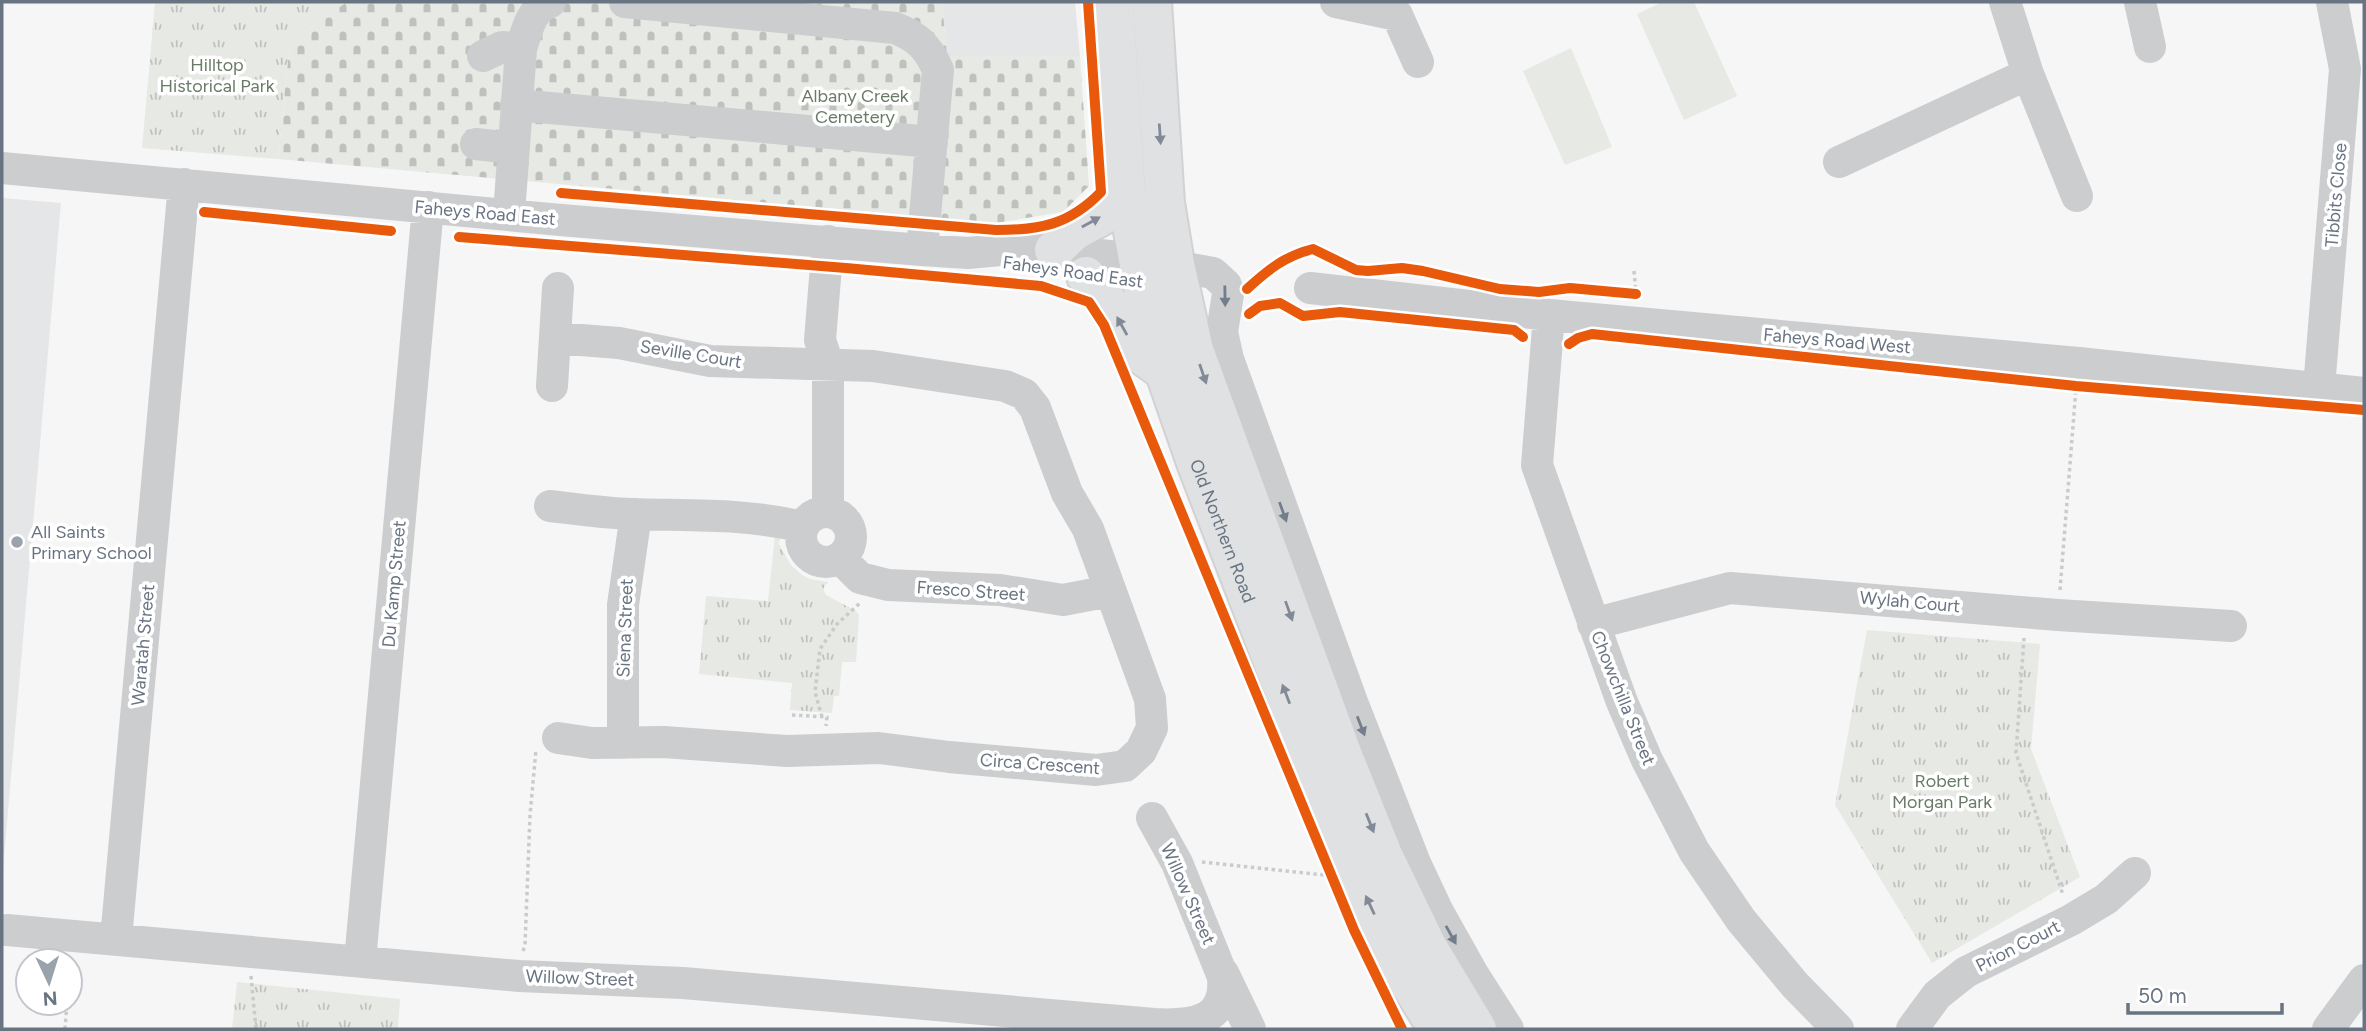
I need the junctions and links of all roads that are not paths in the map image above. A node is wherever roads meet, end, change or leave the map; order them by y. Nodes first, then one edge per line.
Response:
1 (550, 2) edge
2 (625, 2) edge
3 (1114, 2) edge
4 (1152, 2) edge
5 (1336, 2) edge
6 (2005, 2) edge
7 (2140, 2) edge
8 (2332, 2) edge
9 (2150, 47) dead end
10 (521, 49) junction
11 (483, 56) dead end
12 (1418, 62) dead end
13 (2028, 74) junction
14 (516, 105) junction
15 (932, 142) junction
16 (475, 144) dead end
17 (512, 148) junction
18 (1839, 162) dead end
19 (2, 168) edge
20 (184, 184) junction
21 (1126, 192) junction
22 (2077, 196) dead end
23 (428, 208) junction
24 (509, 214) junction
25 (839, 242) junction
26 (922, 250) junction
27 (1054, 250) junction
28 (968, 253) junction
29 (1158, 272) junction
30 (1086, 276) junction
31 (558, 288) dead end
32 (1310, 288) dead end
33 (1549, 315) junction
34 (555, 338) junction
35 (828, 364) junction
36 (1164, 371) junction
37 (552, 386) dead end
38 (2319, 388) junction
39 (2364, 393) edge
40 (550, 506) dead end
41 (636, 514) junction
42 (815, 520) junction
43 (1110, 591) junction
44 (1593, 624) junction
45 (2231, 626) dead end
46 (558, 738) road end
47 (623, 743) junction
48 (1152, 818) dead end
49 (2135, 873) dead end
50 (7, 930) dead end
51 (116, 939) junction
52 (360, 961) junction
53 (1222, 972) junction
54 (2364, 980) edge
55 (1160, 1027) edge
56 (1250, 1029) edge
57 (1438, 1029) edge
58 (1477, 1029) edge
59 (1508, 1029) edge
60 (1838, 1029) edge
61 (1912, 1029) edge
62 (2328, 1029) edge

1 - 10 street
2 - 15 street
3 - 21 highway, Old Northern Road
4 -> 29 highway, Old Northern Road
5 - 12 street
6 - 13 street
7 - 9 street
8 - 38 street, Tibbits Close
10 - 11 street
10 - 14 street
13 - 18 street
13 - 22 street
14 - 15 street
14 - 17 street
15 - 26 street
16 - 17 street
17 - 24 street
19 - 20 street, Faheys Road East
20 - 23 street, Faheys Road East
20 - 51 street, Waratah Street
27 -> 21 highway
21 - 29 highway, Old Northern Road
23 - 24 street, Faheys Road East
23 - 52 street, Du Kamp Street
24 - 25 street, Faheys Road East
25 - 26 street, Faheys Road East
25 - 35 street
26 - 28 street, Faheys Road East
27 - 28 street, Faheys Road East
27 - 29 street, Faheys Road East
28 - 30 street, Faheys Road East
29 - 30 street, Faheys Road East
29 - 36 highway, Old Northern Road
29 -> 58 highway, Old Northern Road
29 -> 59 street
36 -> 30 highway
31 - 34 street
32 - 33 street, Faheys Road West
33 - 38 street, Faheys Road West
33 - 44 street, Chowchilla Street
34 - 35 street, Seville Court
34 - 37 street
35 - 42 street
35 - 43 street, Circa Crescent
57 -> 36 highway, Old Northern Road
38 - 39 street, Faheys Road West
40 - 41 street
41 - 42 street
41 - 47 street, Siena Street
42 - 43 street, Fresco Street
43 - 47 street, Circa Crescent
44 - 45 street, Wylah Court
44 - 60 street, Chowchilla Street
46 - 47 street, Circa Crescent
48 - 53 street, Willow Street
49 - 61 street, Prion Court
50 - 51 street, Willow Street
51 - 52 street, Willow Street
52 - 55 street, Willow Street
53 - 55 street, Willow Street
53 - 56 street, Willow Street
54 - 62 street

